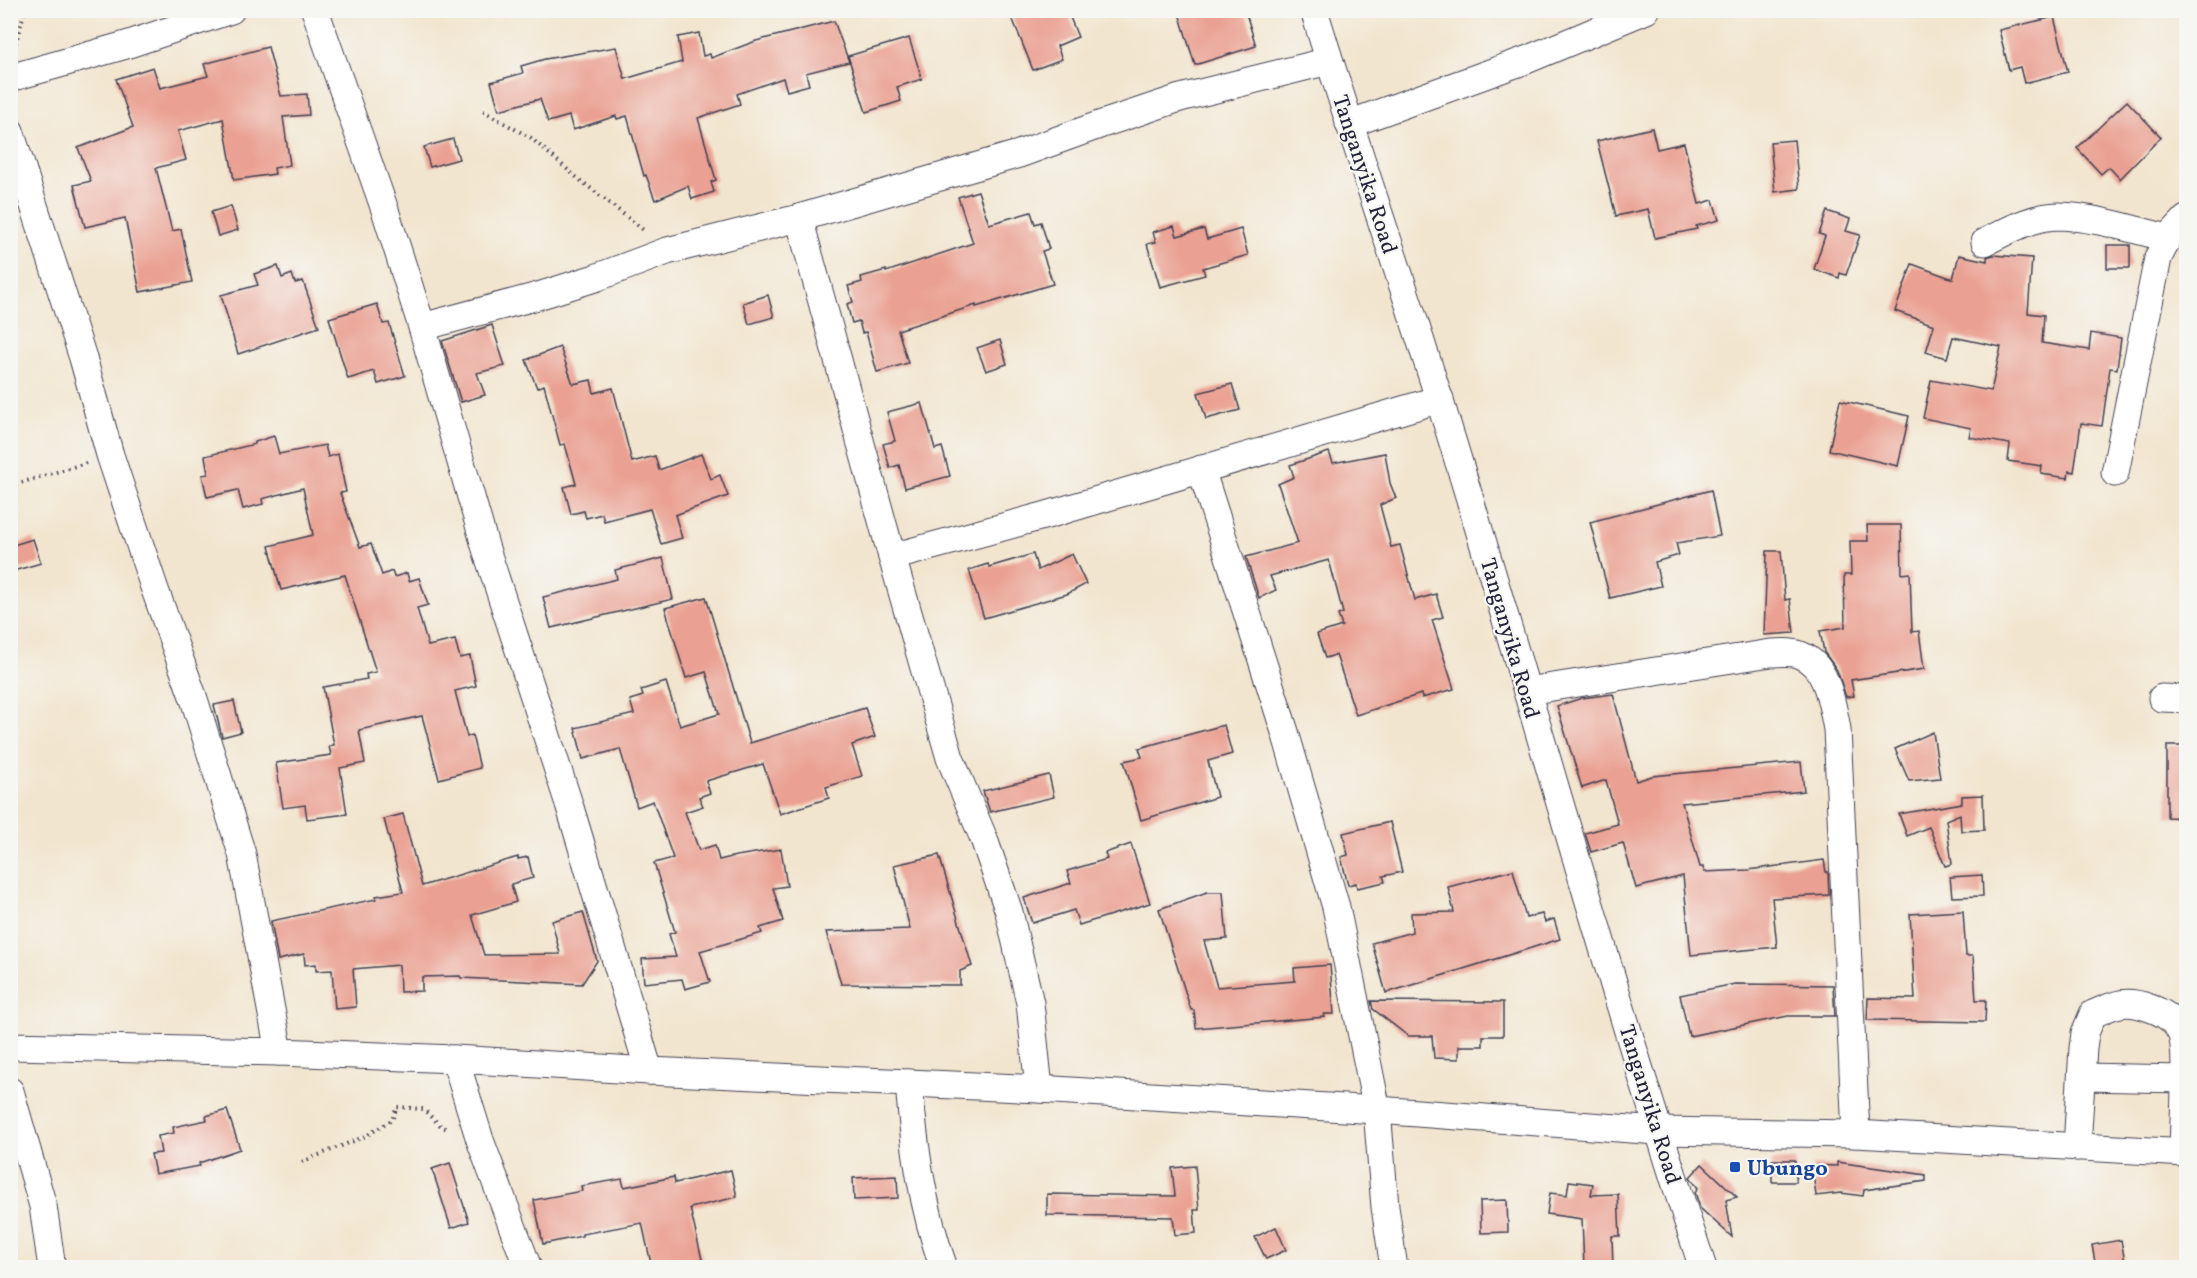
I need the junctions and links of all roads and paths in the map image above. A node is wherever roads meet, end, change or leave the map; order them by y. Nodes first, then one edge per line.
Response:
1 (25, 10) edge
2 (231, 10) edge
3 (315, 10) edge
4 (1314, 10) edge
5 (1646, 10) edge
6 (1329, 61) junction
7 (11, 67) edge
8 (483, 111) dead end
9 (1349, 124) junction
10 (10, 131) edge
11 (799, 218) junction
12 (2177, 229) edge
13 (1985, 242) dead end
14 (667, 250) junction
15 (422, 327) junction
16 (1440, 399) junction
17 (110, 455) junction
18 (1201, 469) junction
19 (2115, 473) dead end
20 (10, 486) edge
21 (892, 557) junction
22 (1527, 691) junction
23 (10, 1046) edge
24 (279, 1052) junction
25 (455, 1059) junction
26 (649, 1071) junction
27 (2082, 1077) junction
28 (2184, 1079) junction
29 (909, 1083) junction
30 (1039, 1089) junction
31 (10, 1091) edge
32 (1377, 1110) junction
33 (1658, 1131) junction
34 (1856, 1134) junction
35 (480, 1140) junction
36 (2077, 1147) junction
37 (2185, 1153) edge
38 (302, 1162) dead end
39 (52, 1268) edge
40 (528, 1268) edge
41 (944, 1268) edge
42 (1394, 1268) edge
43 (1703, 1268) edge

1 - 7 path
2 - 7 street
3 - 15 street
4 - 6 street, Tanganyika Road
5 - 9 street
6 - 9 street, Tanganyika Road
6 - 11 street
8 - 14 path
9 - 16 street, Tanganyika Road
10 - 17 street
11 - 14 street
11 - 21 street
12 - 13 street
12 - 19 street
14 - 15 street
15 - 26 street
16 - 18 street
16 - 22 street, Tanganyika Road
17 - 20 path
17 - 24 street
18 - 21 street
18 - 32 street
21 - 30 street
22 - 33 street, Tanganyika Road
22 - 34 street
23 - 24 street
24 - 25 street
25 - 26 street
25 - 35 street
26 - 29 street
27 - 28 street
27 - 28 street
27 - 36 street
28 - 37 street
29 - 30 street
29 - 41 street
30 - 32 street
31 - 39 street
32 - 33 street
32 - 42 street
33 - 34 street
33 - 43 street, Tanganyika Road
34 - 36 street
35 - 38 path
35 - 40 street
36 - 37 street

